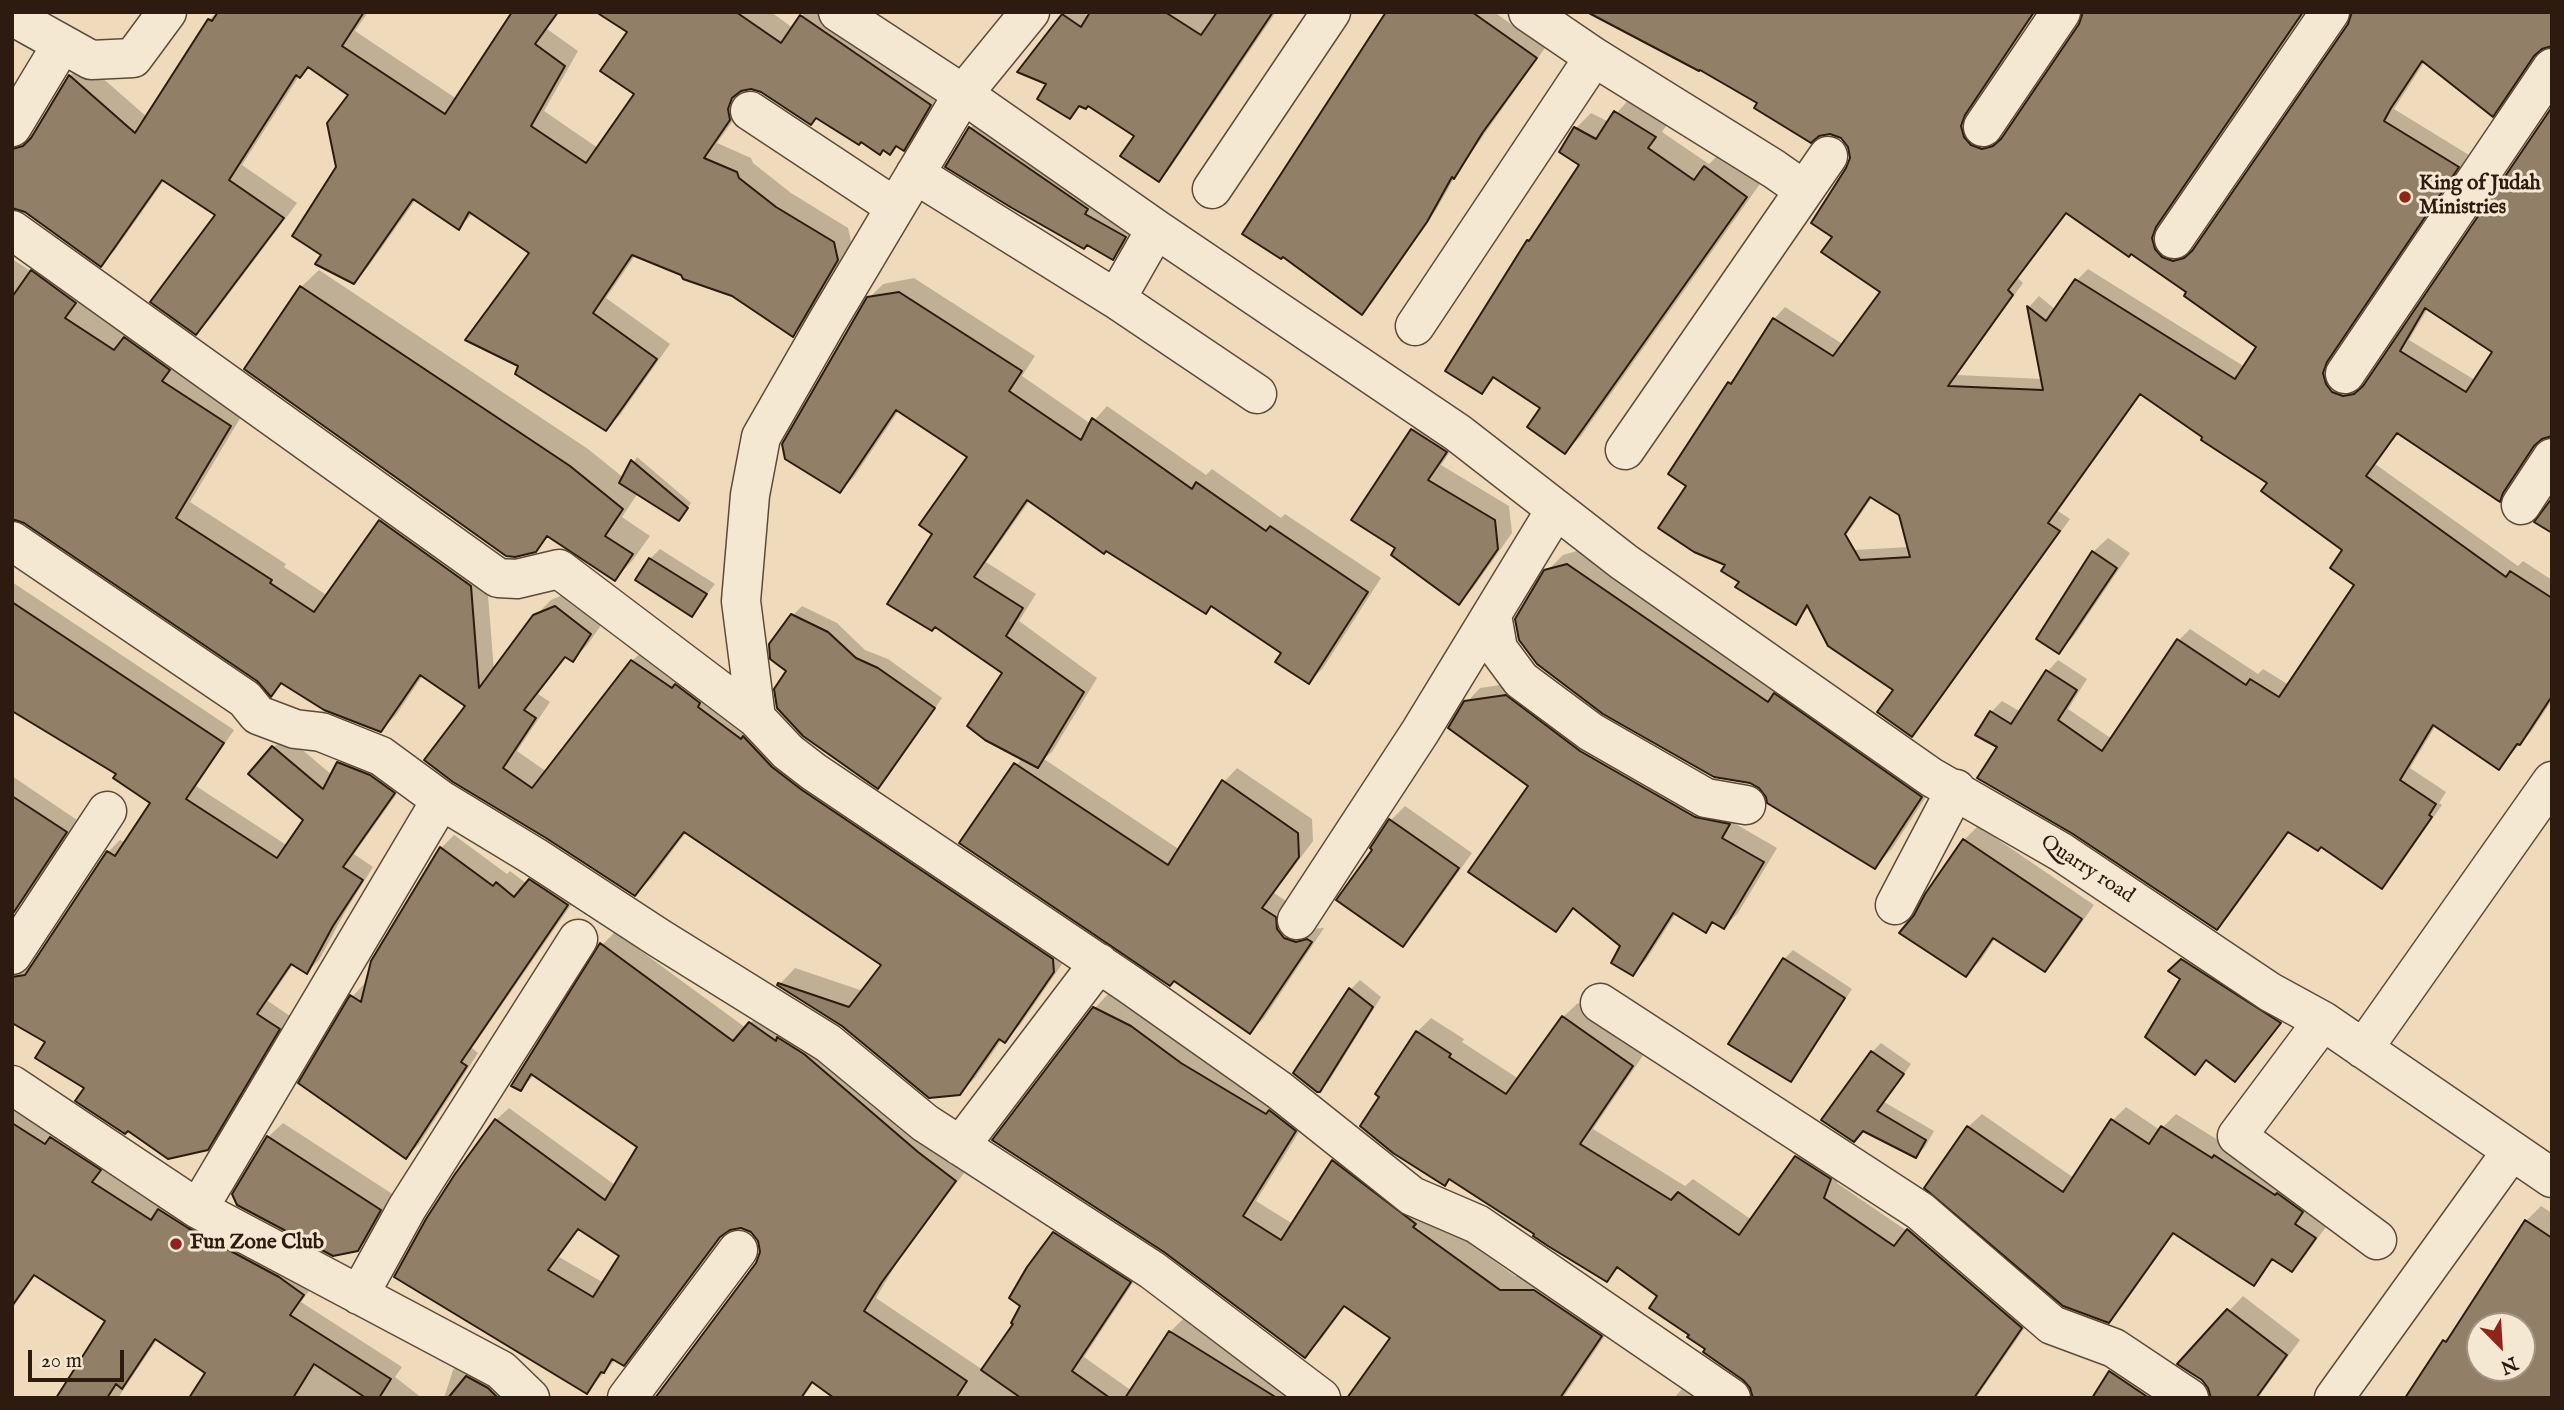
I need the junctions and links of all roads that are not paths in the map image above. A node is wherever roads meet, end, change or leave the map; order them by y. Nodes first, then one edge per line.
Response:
1 (167, 12) edge
2 (838, 12) edge
3 (1030, 12) edge
4 (1331, 12) edge
5 (1528, 12) edge
6 (2061, 12) edge
7 (2330, 12) edge
8 (12, 16) edge
9 (61, 44) junction
10 (1594, 57) junction
11 (2552, 68) edge
12 (963, 94) junction
13 (750, 111) dead end
14 (12, 127) edge
15 (1983, 127) dead end
16 (1828, 156) dead end
17 (915, 174) junction
18 (1212, 189) dead end
19 (1804, 190) junction
20 (895, 207) junction
21 (1156, 229) junction
22 (12, 230) edge
23 (2174, 239) dead end
24 (1115, 299) junction
25 (1415, 326) dead end
26 (2345, 374) dead end
27 (1257, 394) dead end
28 (1625, 450) dead end
29 (2552, 458) edge
30 (2521, 505) dead end
31 (1556, 509) junction
32 (12, 541) edge
33 (1492, 615) junction
34 (756, 718) junction
35 (2552, 781) edge
36 (1956, 789) junction
37 (441, 800) junction
38 (1746, 805) dead end
39 (107, 811) dead end
40 (1895, 905) dead end
41 (1297, 920) dead end
42 (578, 939) dead end
43 (12, 954) edge
44 (1099, 963) junction
45 (1600, 1003) dead end
46 (2323, 1021) junction
47 (2363, 1049) junction
48 (12, 1085) edge
49 (960, 1146) junction
50 (2511, 1152) junction
51 (2552, 1178) edge
52 (198, 1209) junction
53 (2376, 1240) dead end
54 (738, 1250) dead end
55 (359, 1295) junction
56 (530, 1398) edge
57 (627, 1398) edge
58 (1321, 1398) edge
59 (1731, 1398) edge
60 (2189, 1398) edge
61 (2334, 1398) edge

1 - 9 street
2 - 12 street, Quarry road
3 - 12 street
4 - 18 street
5 - 10 street
6 - 15 street
7 - 23 street
8 - 9 street
9 - 14 street
10 - 19 street
10 - 25 street
11 - 26 street
12 - 17 street
12 - 21 street, Quarry road
13 - 20 street
16 - 19 street
17 - 20 street
17 - 24 street
19 - 28 street
20 - 34 street
21 - 24 street
21 - 31 street, Quarry road
22 - 34 street
24 - 27 street
29 - 30 street
31 - 33 street
31 - 36 street, Quarry road
32 - 37 street
33 - 38 street
33 - 41 street
34 - 44 street
35 - 47 street
36 - 40 street
36 - 46 street, Quarry road
37 - 49 street
37 - 52 street
39 - 43 street
42 - 55 street
44 - 49 street
44 - 59 street
45 - 60 street
46 - 47 street, Quarry road
46 - 53 street
47 - 50 street, Quarry road
48 - 52 street
49 - 58 street
50 - 51 street, Quarry road
50 - 61 street
52 - 55 street
54 - 57 street
55 - 56 street

